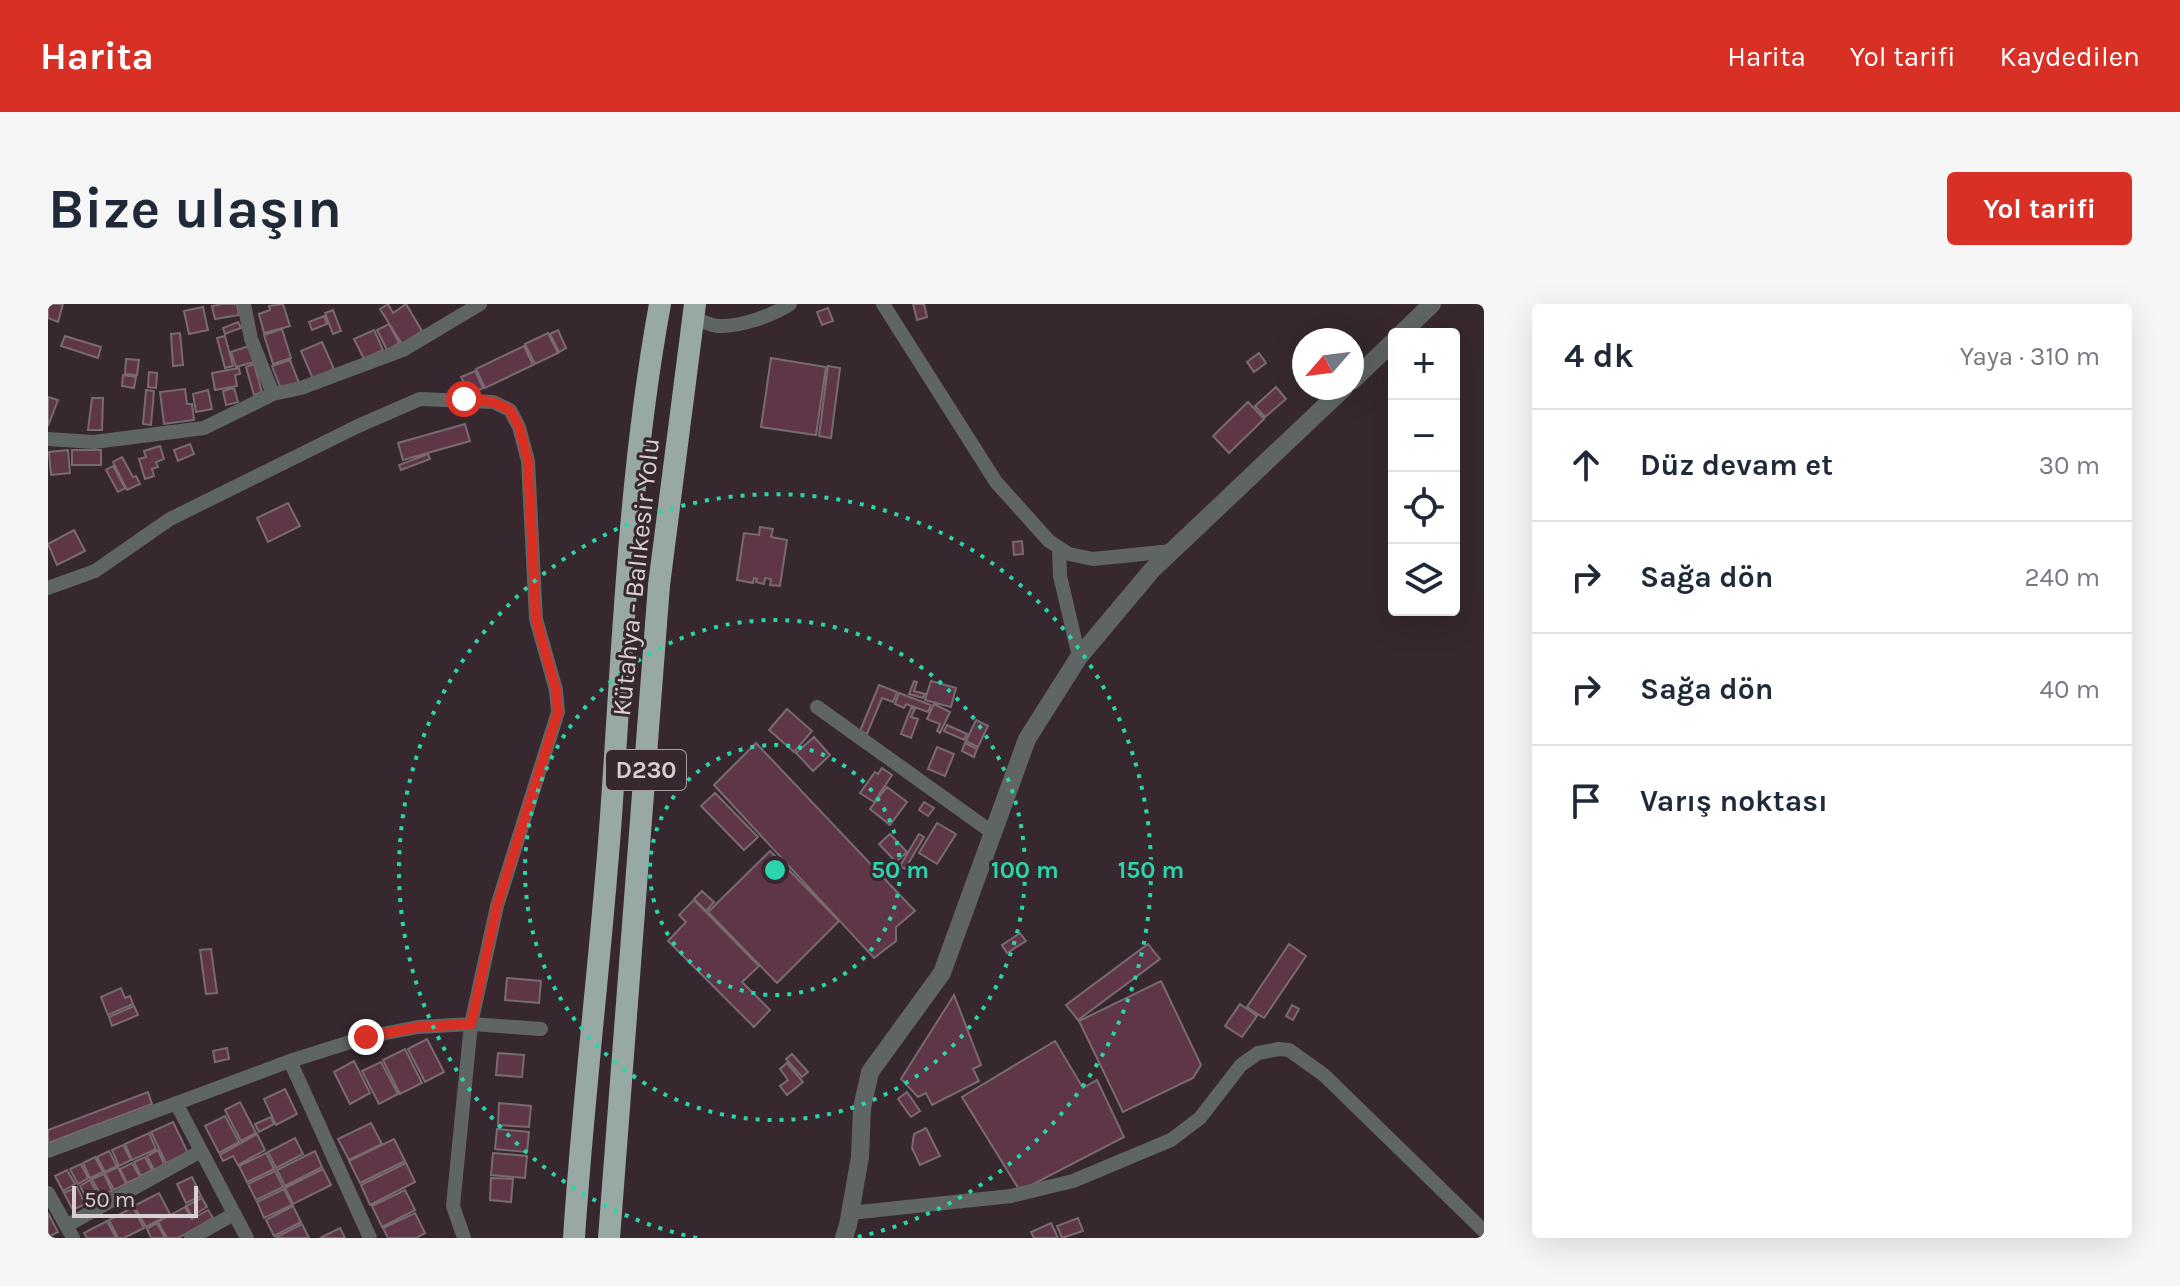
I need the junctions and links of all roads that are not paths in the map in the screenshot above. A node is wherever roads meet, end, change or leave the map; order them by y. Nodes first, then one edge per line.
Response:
1 (244, 304) edge
2 (660, 304) edge
3 (790, 304) edge
4 (883, 304) edge
5 (1432, 304) edge
6 (472, 306) edge
7 (694, 311) edge
8 (1407, 328) edge
9 (1388, 347) edge
10 (1364, 370) edge
11 (273, 394) junction
12 (1331, 400) edge
13 (48, 439) edge
14 (1059, 549) junction
15 (1172, 551) junction
16 (48, 588) edge
17 (1079, 657) junction
18 (817, 707) dead end
19 (993, 833) junction
20 (471, 1024) junction
21 (541, 1029) dead end
22 (290, 1061) junction
23 (176, 1103) junction
24 (48, 1151) edge
25 (201, 1151) junction
26 (48, 1193) edge
27 (850, 1213) junction
28 (234, 1214) junction
29 (1484, 1231) edge
30 (70, 1232) edge
31 (191, 1238) edge
32 (247, 1238) edge
33 (370, 1238) edge
34 (464, 1238) edge
35 (574, 1238) edge
36 (609, 1238) edge
37 (844, 1238) edge

1 - 11 street
2 - 35 highway, Kütahya - Balıkesir Yolu / D230
3 - 7 street
4 - 14 street
5 - 8 street
6 - 11 street
7 - 36 highway, Kütahya - Balıkesir Yolu / D230
9 - 10 street
11 - 13 street
12 - 15 street
14 - 15 street
14 - 17 street
15 - 17 street
16 - 20 street
17 - 19 street
18 - 19 street
19 - 27 street
20 - 21 street
20 - 22 street
20 - 34 street
22 - 23 street
22 - 33 street
23 - 24 street
23 - 25 street
25 - 28 street
25 - 30 street
26 - 30 street
27 - 29 street
27 - 37 street
28 - 31 street
28 - 32 street

